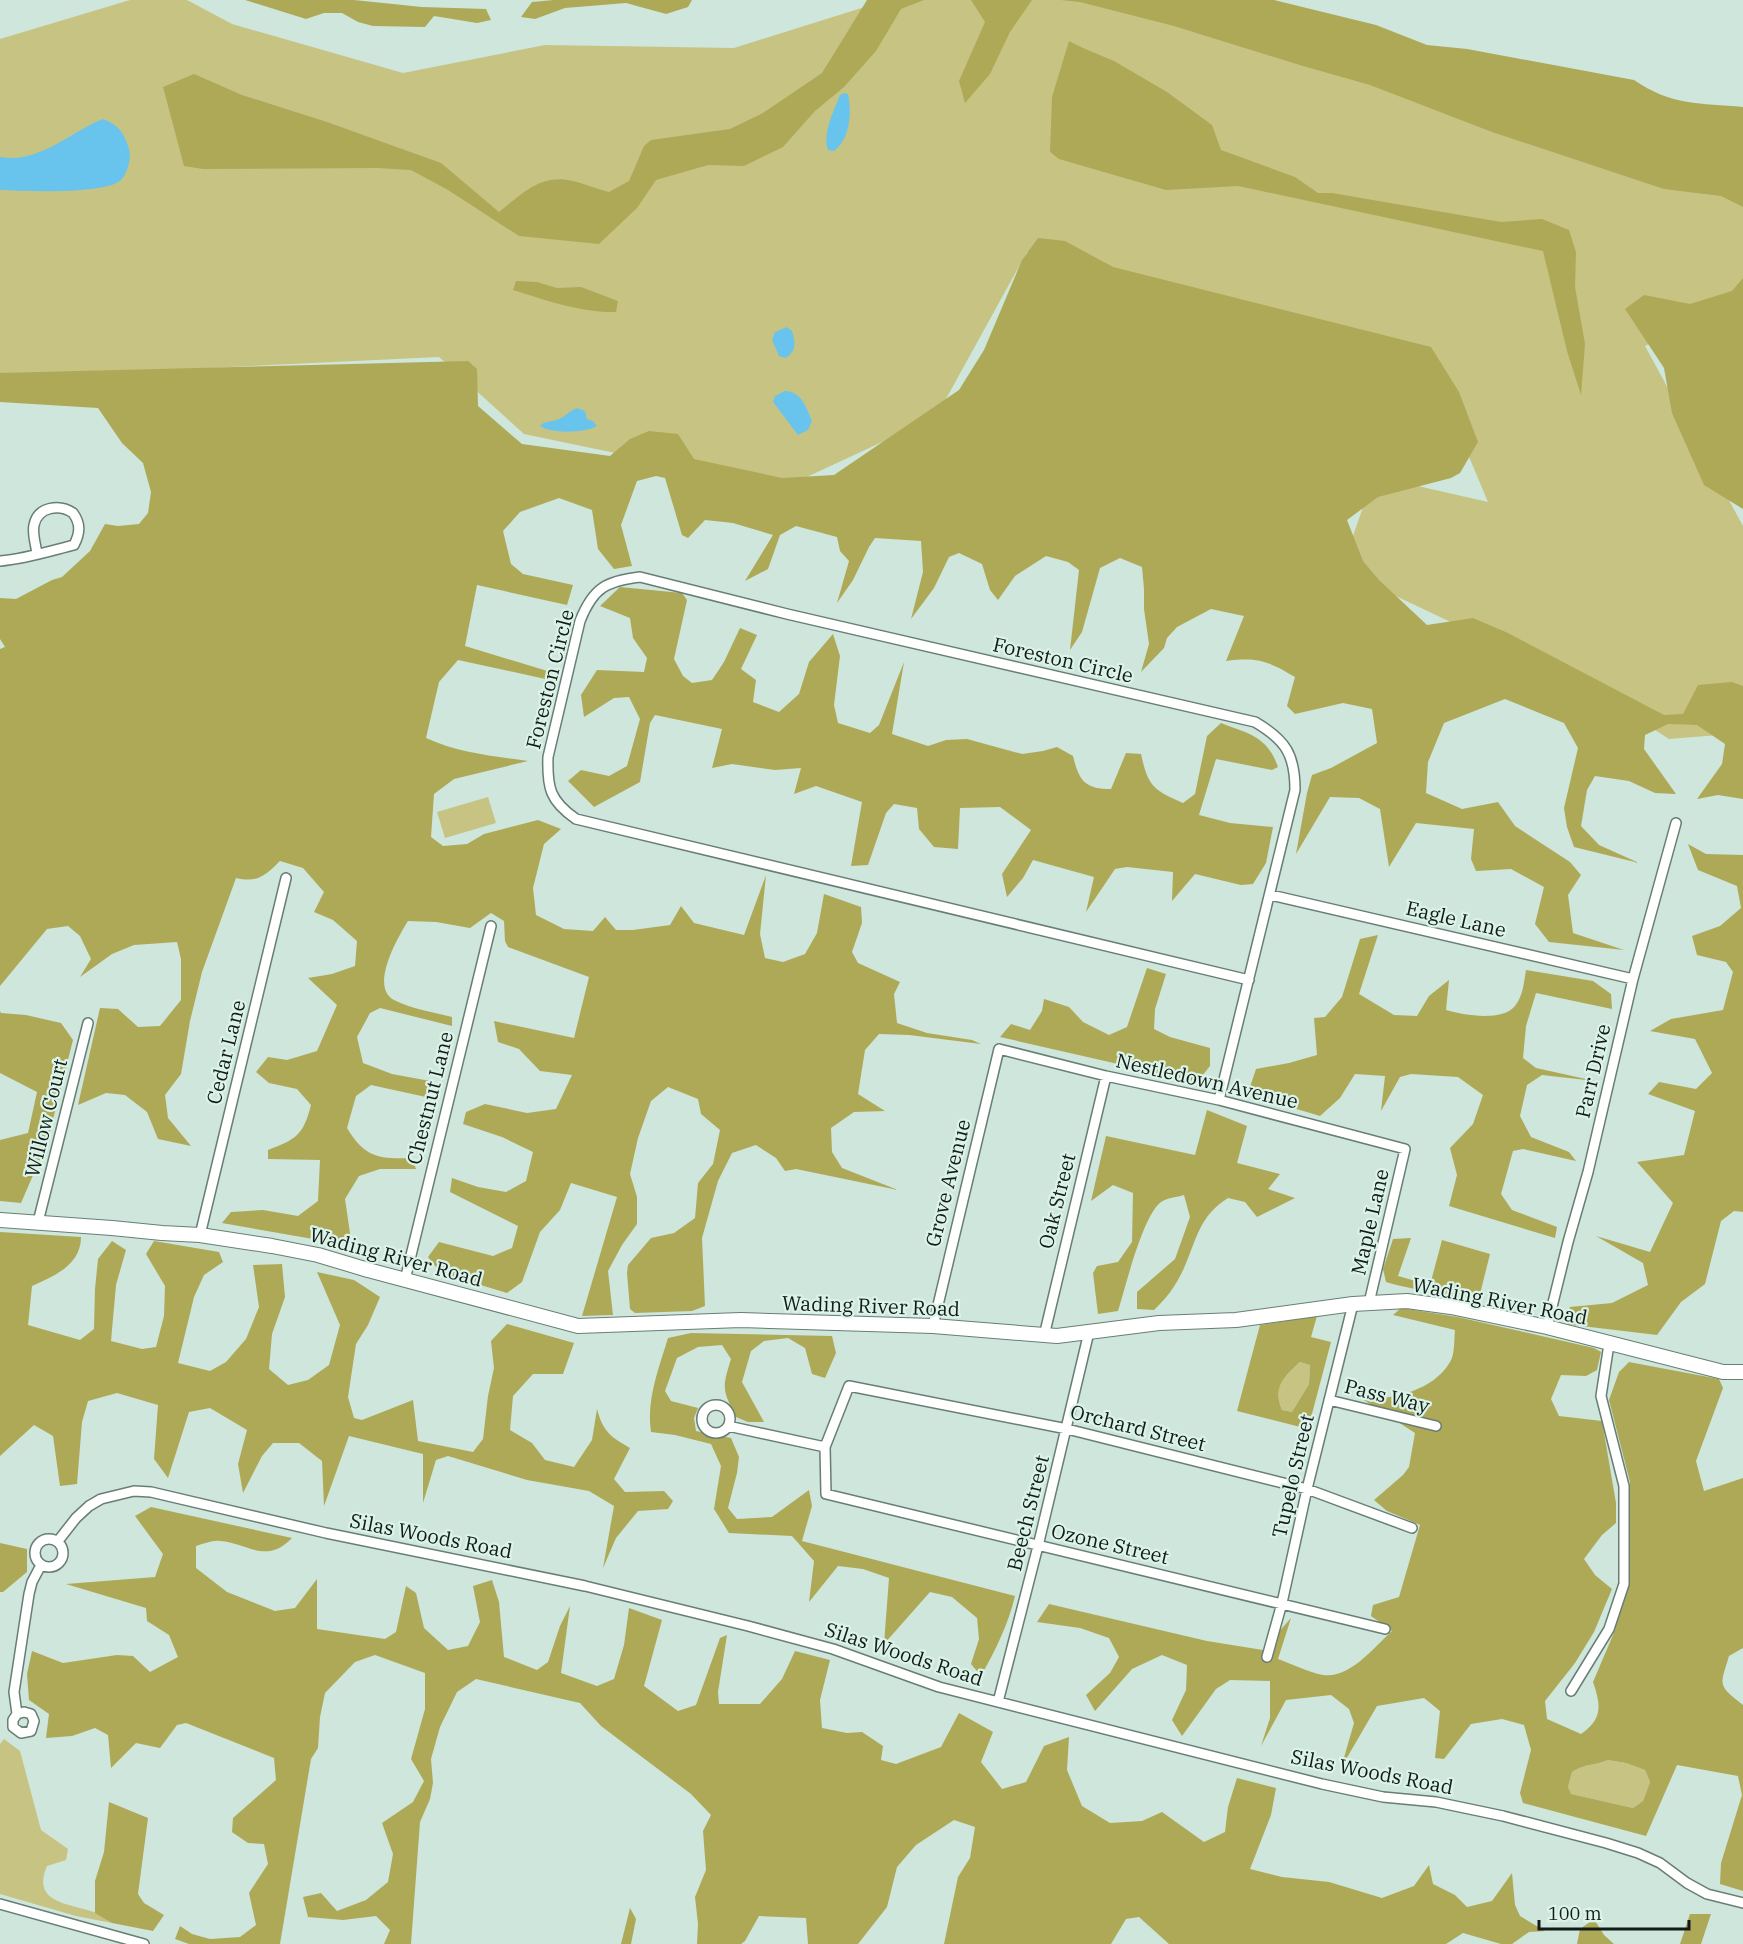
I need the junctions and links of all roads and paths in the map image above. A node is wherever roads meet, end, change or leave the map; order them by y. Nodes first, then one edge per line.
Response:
1 (37, 554) junction
2 (0, 561) edge
3 (1676, 822) dead end
4 (286, 878) dead end
5 (1271, 895) junction
6 (491, 926) dead end
7 (1633, 979) junction
8 (1249, 980) junction
9 (88, 1023) dead end
10 (999, 1049) joint
11 (1106, 1076) junction
12 (1219, 1101) junction
13 (1405, 1149) joint
14 (0, 1220) edge
15 (38, 1222) junction
16 (200, 1235) junction
17 (405, 1280) junction
18 (1369, 1303) junction
19 (1353, 1304) junction
20 (933, 1326) junction
21 (1547, 1327) junction
22 (1089, 1332) junction
23 (1044, 1336) junction
24 (1609, 1344) junction
25 (1743, 1372) edge
26 (1329, 1400) junction
27 (728, 1426) dead end
28 (1436, 1426) dead end
29 (1067, 1428) junction
30 (825, 1447) junction
31 (1307, 1489) junction
32 (1412, 1528) dead end
33 (58, 1541) junction
34 (1038, 1546) junction
35 (41, 1565) junction
36 (1282, 1603) junction
37 (1385, 1629) dead end
38 (1267, 1657) dead end
39 (1571, 1691) dead end
40 (998, 1702) junction
41 (17, 1714) dead end
42 (0, 1904) edge
43 (1743, 1904) edge
44 (144, 1944) edge

1 - 1 street
1 - 2 street
3 - 7 street, Parr Drive
4 - 16 street, Cedar Lane
5 - 7 street, Eagle Lane
5 - 8 street, Foreston Circle
5 - 8 street, Foreston Circle
6 - 17 street, Chestnut Lane
7 - 21 street, Parr Drive
8 - 12 street, Foreston Circle
9 - 15 street, Willow Court
10 - 11 street, Nestledown Avenue
10 - 20 street, Grove Avenue
11 - 12 street, Nestledown Avenue
11 - 23 street, Oak Street
12 - 13 street, Nestledown Avenue
13 - 18 street, Maple Lane
14 - 15 main road, Wading River Road
15 - 16 main road, Wading River Road
16 - 17 main road, Wading River Road
17 - 20 main road, Wading River Road
18 - 19 main road, Wading River Road
18 - 21 main road, Wading River Road
19 - 22 main road, Wading River Road
19 - 26 street, Tupelo Street
20 - 23 main road, Wading River Road
21 - 24 main road, Wading River Road
22 - 23 main road, Wading River Road
22 - 29 street, Beech Street
24 - 25 main road, Wading River Road
24 - 39 street
26 - 28 street, Pass Way
26 - 31 street, Tupelo Street
27 - 30 street
29 - 30 street, Orchard Street
29 - 31 street, Orchard Street
29 - 34 street, Beech Street
30 - 34 street, Ozone Street
31 - 32 street, Orchard Street
31 - 36 street, Tupelo Street
33 - 35 street, Silas Woods Road
33 - 35 street
33 - 40 street, Silas Woods Road
34 - 36 street, Ozone Street
34 - 40 street, Beech Street
35 - 41 street
36 - 37 street, Ozone Street
36 - 38 street, Tupelo Street
40 - 43 street, Silas Woods Road
42 - 44 street

